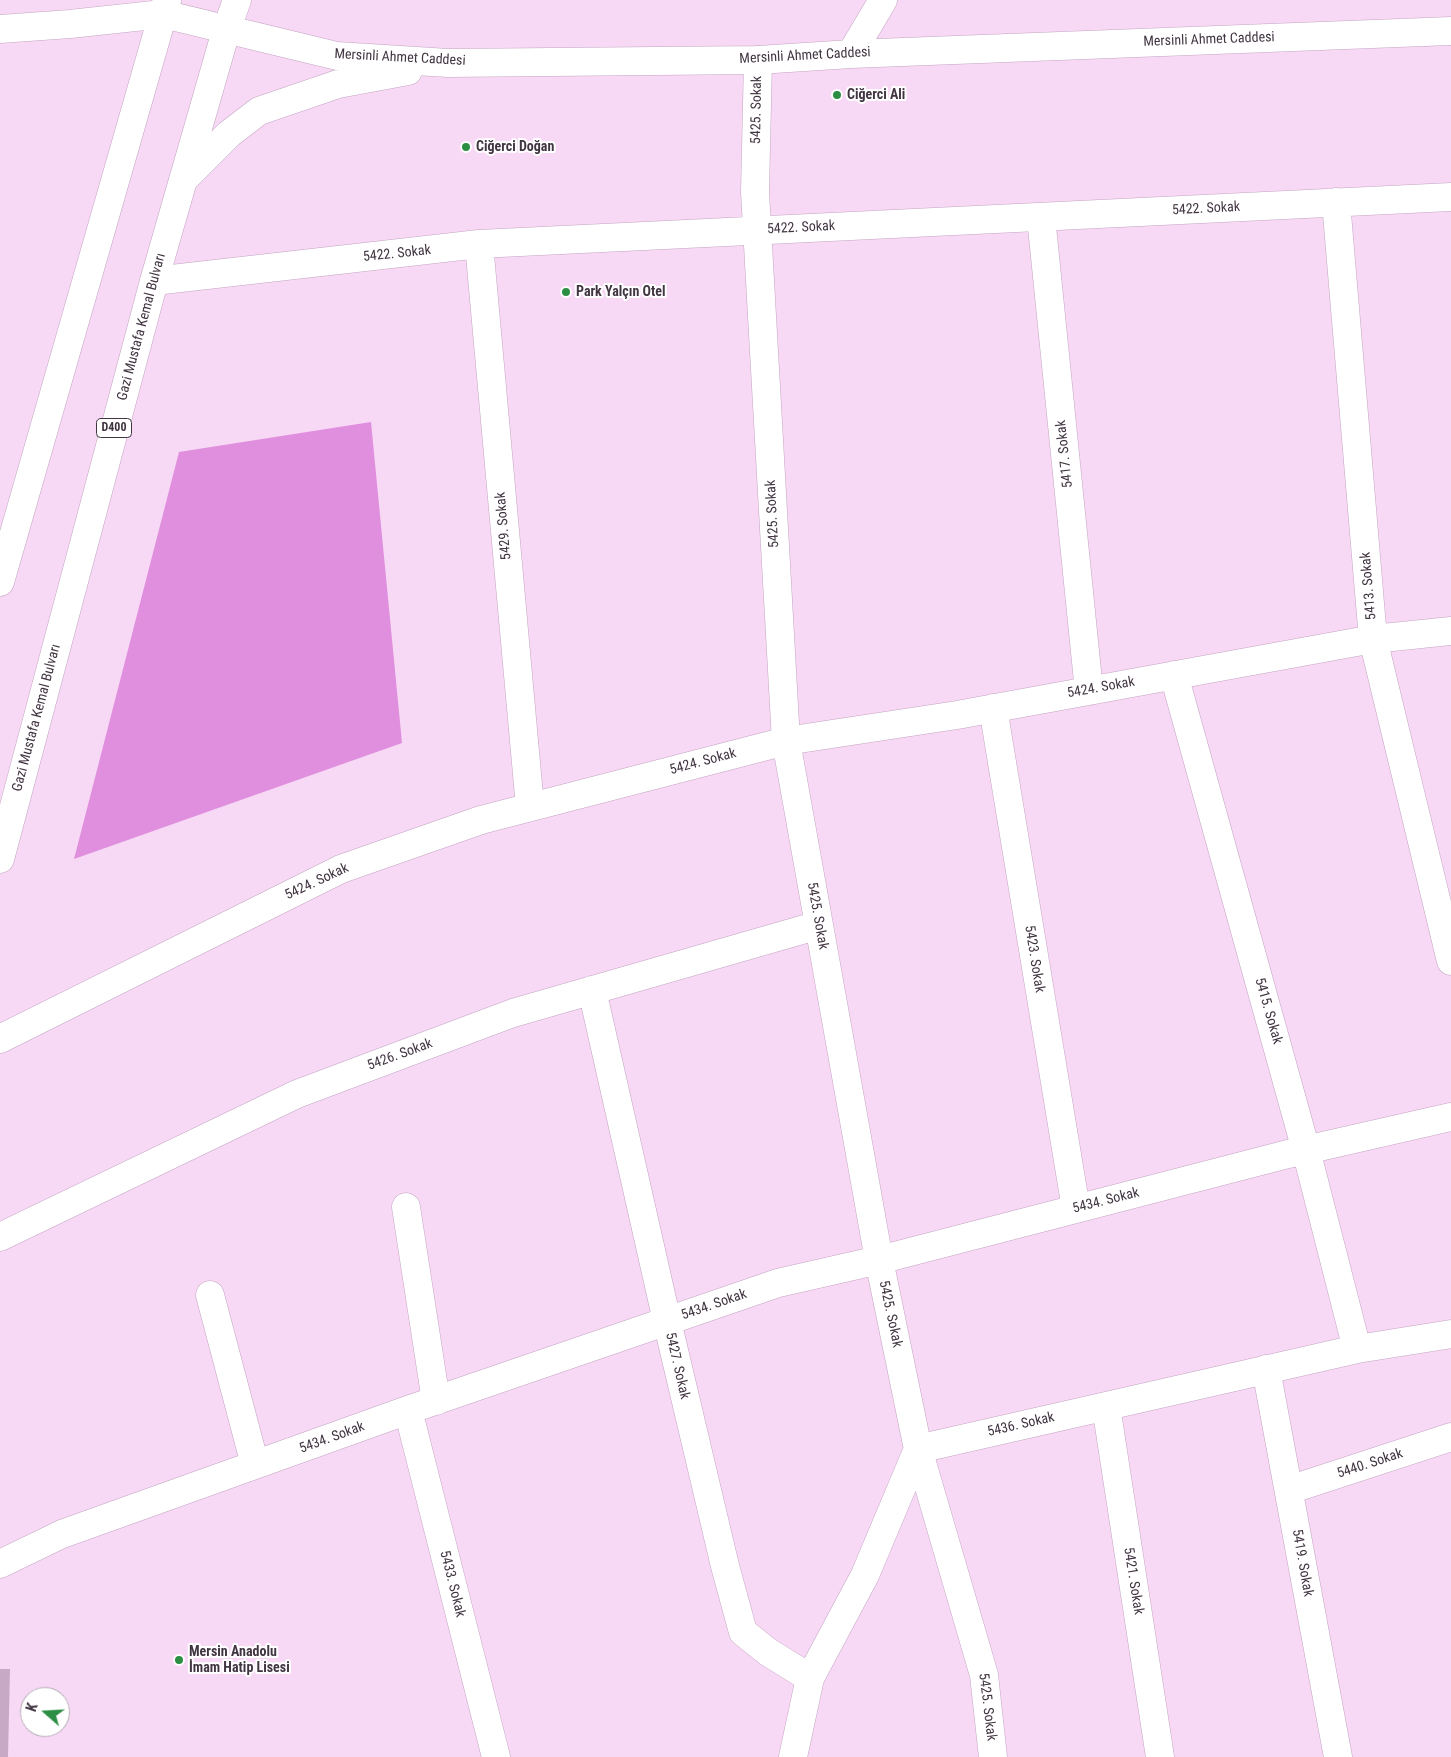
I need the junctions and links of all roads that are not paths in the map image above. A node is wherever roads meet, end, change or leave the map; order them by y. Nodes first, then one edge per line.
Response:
1 (196, 0) edge
2 (237, 0) edge
3 (883, 0) edge
4 (165, 7) edge
5 (0, 29) edge
6 (226, 30) junction
7 (1451, 31) edge
8 (851, 54) junction
9 (758, 60) junction
10 (448, 63) junction
11 (184, 178) junction
12 (1451, 197) edge
13 (1336, 202) junction
14 (1041, 217) junction
15 (758, 231) junction
16 (479, 244) junction
17 (154, 281) junction
18 (0, 582) edge
19 (1451, 631) edge
20 (1373, 639) junction
21 (1174, 675) junction
22 (1089, 691) junction
23 (993, 708) junction
24 (786, 741) junction
25 (530, 807) junction
26 (0, 859) edge
27 (818, 925) junction
28 (1451, 961) edge
29 (592, 990) junction
30 (0, 1039) edge
31 (1451, 1117) edge
32 (1306, 1150) junction
33 (406, 1207) dead end
34 (1076, 1209) junction
35 (0, 1236) edge
36 (879, 1260) junction
37 (210, 1295) dead end
38 (667, 1321) junction
39 (1451, 1334) edge
40 (1357, 1348) junction
41 (1266, 1369) junction
42 (436, 1401) junction
43 (1106, 1406) junction
44 (408, 1410) junction
45 (1451, 1437) edge
46 (918, 1449) junction
47 (255, 1465) junction
48 (1289, 1490) junction
49 (0, 1564) edge
50 (810, 1678) junction
51 (496, 1757) edge
52 (793, 1757) edge
53 (993, 1757) edge
54 (1160, 1757) edge
55 (1338, 1757) edge

1 - 4 main road, Mersinli Ahmet Caddesi
2 - 6 main road, Gazi Mustafa Kemal Bulvarı / D400
3 - 8 main road
4 - 5 main road, Mersinli Ahmet Caddesi
4 - 6 main road, Mersinli Ahmet Caddesi
4 - 18 main road
6 - 10 main road, Mersinli Ahmet Caddesi
6 - 11 main road, Gazi Mustafa Kemal Bulvarı / D400
7 - 8 main road, Mersinli Ahmet Caddesi
8 - 9 main road, Mersinli Ahmet Caddesi
9 - 10 main road, Mersinli Ahmet Caddesi
9 - 15 main road, 5425. Sokak
10 - 11 main road
11 - 17 main road, Gazi Mustafa Kemal Bulvarı / D400
12 - 13 main road, 5422. Sokak
13 - 14 main road, 5422. Sokak
13 - 20 main road, 5413. Sokak
14 - 15 main road, 5422. Sokak
14 - 22 main road, 5417. Sokak
15 - 16 main road, 5422. Sokak
15 - 24 main road, 5425. Sokak
16 - 17 main road, 5422. Sokak
16 - 25 main road, 5429. Sokak
17 - 26 main road, Gazi Mustafa Kemal Bulvarı / D400
19 - 20 main road, 5424. Sokak
20 - 21 main road, 5424. Sokak
20 - 28 main road, 5413. Sokak
21 - 22 main road, 5424. Sokak
21 - 32 main road, 5415. Sokak
22 - 23 main road, 5424. Sokak
23 - 24 main road, 5424. Sokak
23 - 34 main road, 5423. Sokak
24 - 25 main road, 5424. Sokak
24 - 27 main road, 5425. Sokak
25 - 30 main road, 5424. Sokak
27 - 29 main road, 5426. Sokak
27 - 36 main road, 5425. Sokak
29 - 35 main road, 5426. Sokak
29 - 38 main road, 5427. Sokak
31 - 32 main road, 5434. Sokak
32 - 34 main road, 5434. Sokak
32 - 40 main road, 5415. Sokak
33 - 42 main road
34 - 36 main road, 5434. Sokak
36 - 38 main road, 5434. Sokak
36 - 46 main road, 5425. Sokak
37 - 47 main road
38 - 42 main road, 5434. Sokak
38 - 50 main road, 5427. Sokak
39 - 40 main road, 5436. Sokak
40 - 41 main road, 5436. Sokak
41 - 43 main road, 5436. Sokak
41 - 48 main road, 5419. Sokak
42 - 44 main road, 5434. Sokak
43 - 46 main road, 5436. Sokak
43 - 54 main road, 5421. Sokak
44 - 47 main road, 5434. Sokak
44 - 51 main road, 5433. Sokak
45 - 48 main road, 5440. Sokak
46 - 50 main road
46 - 53 main road, 5425. Sokak
47 - 49 main road, 5434. Sokak
48 - 55 main road, 5419. Sokak
50 - 52 main road

